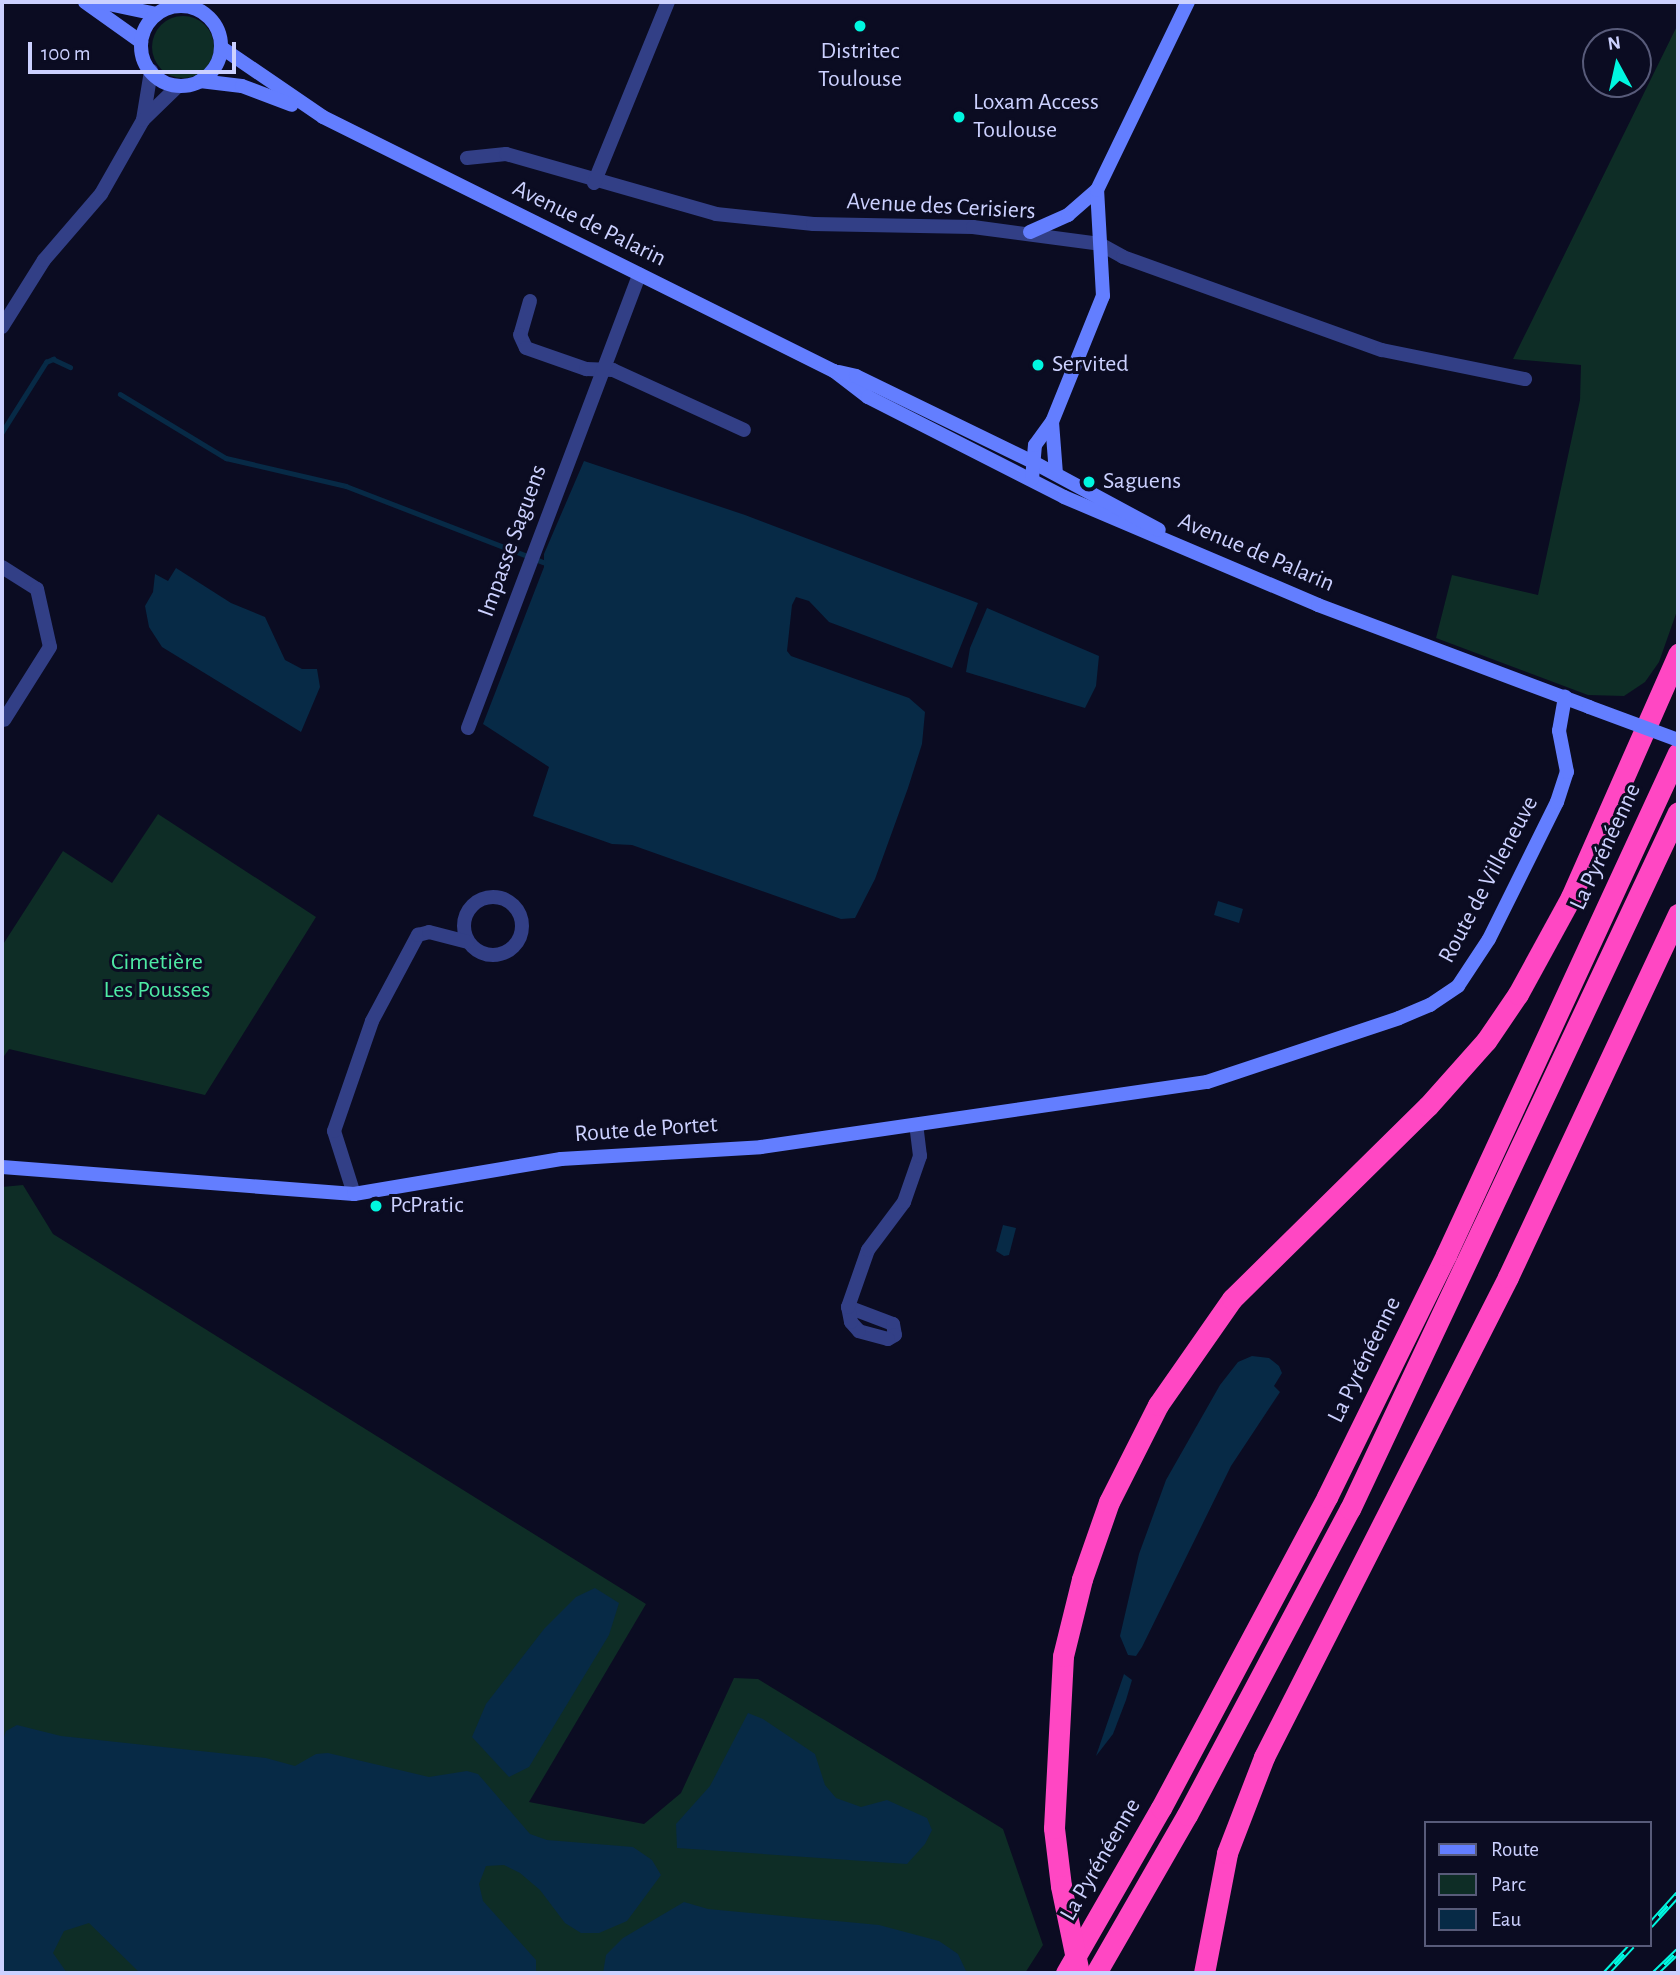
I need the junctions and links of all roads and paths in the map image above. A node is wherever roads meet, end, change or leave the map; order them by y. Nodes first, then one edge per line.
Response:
1 (85, 2) edge
2 (99, 2) edge
3 (668, 2) edge
4 (1188, 2) edge
5 (209, 7) edge
6 (156, 14) junction
7 (141, 42) junction
8 (222, 48) junction
9 (151, 71) junction
10 (199, 81) junction
11 (177, 87) junction
12 (323, 117) junction
13 (143, 120) junction
14 (467, 159) dead end
15 (594, 183) junction
16 (1097, 190) junction
17 (1030, 232) junction
18 (1100, 244) junction
19 (640, 274) junction
20 (530, 301) dead end
21 (2, 327) edge
22 (601, 370) junction
23 (834, 371) junction
24 (1525, 379) dead end
25 (1052, 422) junction
26 (744, 430) dead end
27 (1035, 445) junction
28 (1016, 454) junction
29 (1053, 454) junction
30 (1031, 470) junction
31 (1056, 474) junction
32 (1178, 542) junction
33 (2, 567) edge
34 (1678, 654) edge
35 (1565, 697) junction
36 (4, 720) dead end
37 (468, 729) dead end
38 (1678, 740) edge
39 (1678, 753) edge
40 (1678, 812) edge
41 (1678, 914) edge
42 (468, 942) junction
43 (1289, 1056) joint
44 (916, 1125) junction
45 (2, 1167) edge
46 (354, 1194) junction
47 (848, 1307) dead end
48 (1066, 1973) edge
49 (1079, 1973) edge
50 (1096, 1973) edge
51 (1204, 1973) edge

1 - 7 main road
2 - 6 main road
3 - 15 street
4 - 16 main road
5 - 6 main road
5 - 8 main road
6 - 7 main road
7 - 9 main road
8 - 10 main road
8 - 12 main road, Avenue de Palarin
9 - 11 main road
9 - 13 street
10 - 11 main road
10 - 12 main road, Avenue de Palarin
11 - 13 street
12 - 19 main road, Avenue de Palarin
13 - 21 street
14 - 15 street, Avenue des Cerisiers
15 - 17 street, Avenue des Cerisiers
16 - 17 main road
16 - 18 main road
17 - 18 street, Avenue des Cerisiers
18 - 24 street, Avenue des Cerisiers
18 - 25 main road
19 - 22 street, Impasse Saguens
19 - 23 main road, Avenue de Palarin
20 - 22 street
22 - 26 street
22 - 37 street, Impasse Saguens
23 - 28 main road, Avenue de Palarin
23 - 30 main road, Avenue de Palarin
25 - 27 main road
25 - 29 main road
27 - 28 main road
27 - 30 main road
28 - 30 main road, Avenue de Palarin
29 - 30 main road
29 - 31 main road
30 - 31 main road, Avenue de Palarin
30 - 32 main road, Avenue de Palarin
31 - 32 main road, Avenue de Palarin
32 - 35 main road, Avenue de Palarin
33 - 36 street
34 - 49 highway, bridge
35 - 38 main road, Avenue de Palarin, bridge
35 - 43 main road, Route de Villeneuve
39 - 48 highway, La Pyrénéenne
40 - 50 highway, La Pyrénéenne
41 - 51 highway
42 - 42 street
42 - 46 street
43 - 44 main road, Route de Portet
44 - 46 main road, Route de Portet
44 - 47 street
45 - 46 main road, Route de Portet

